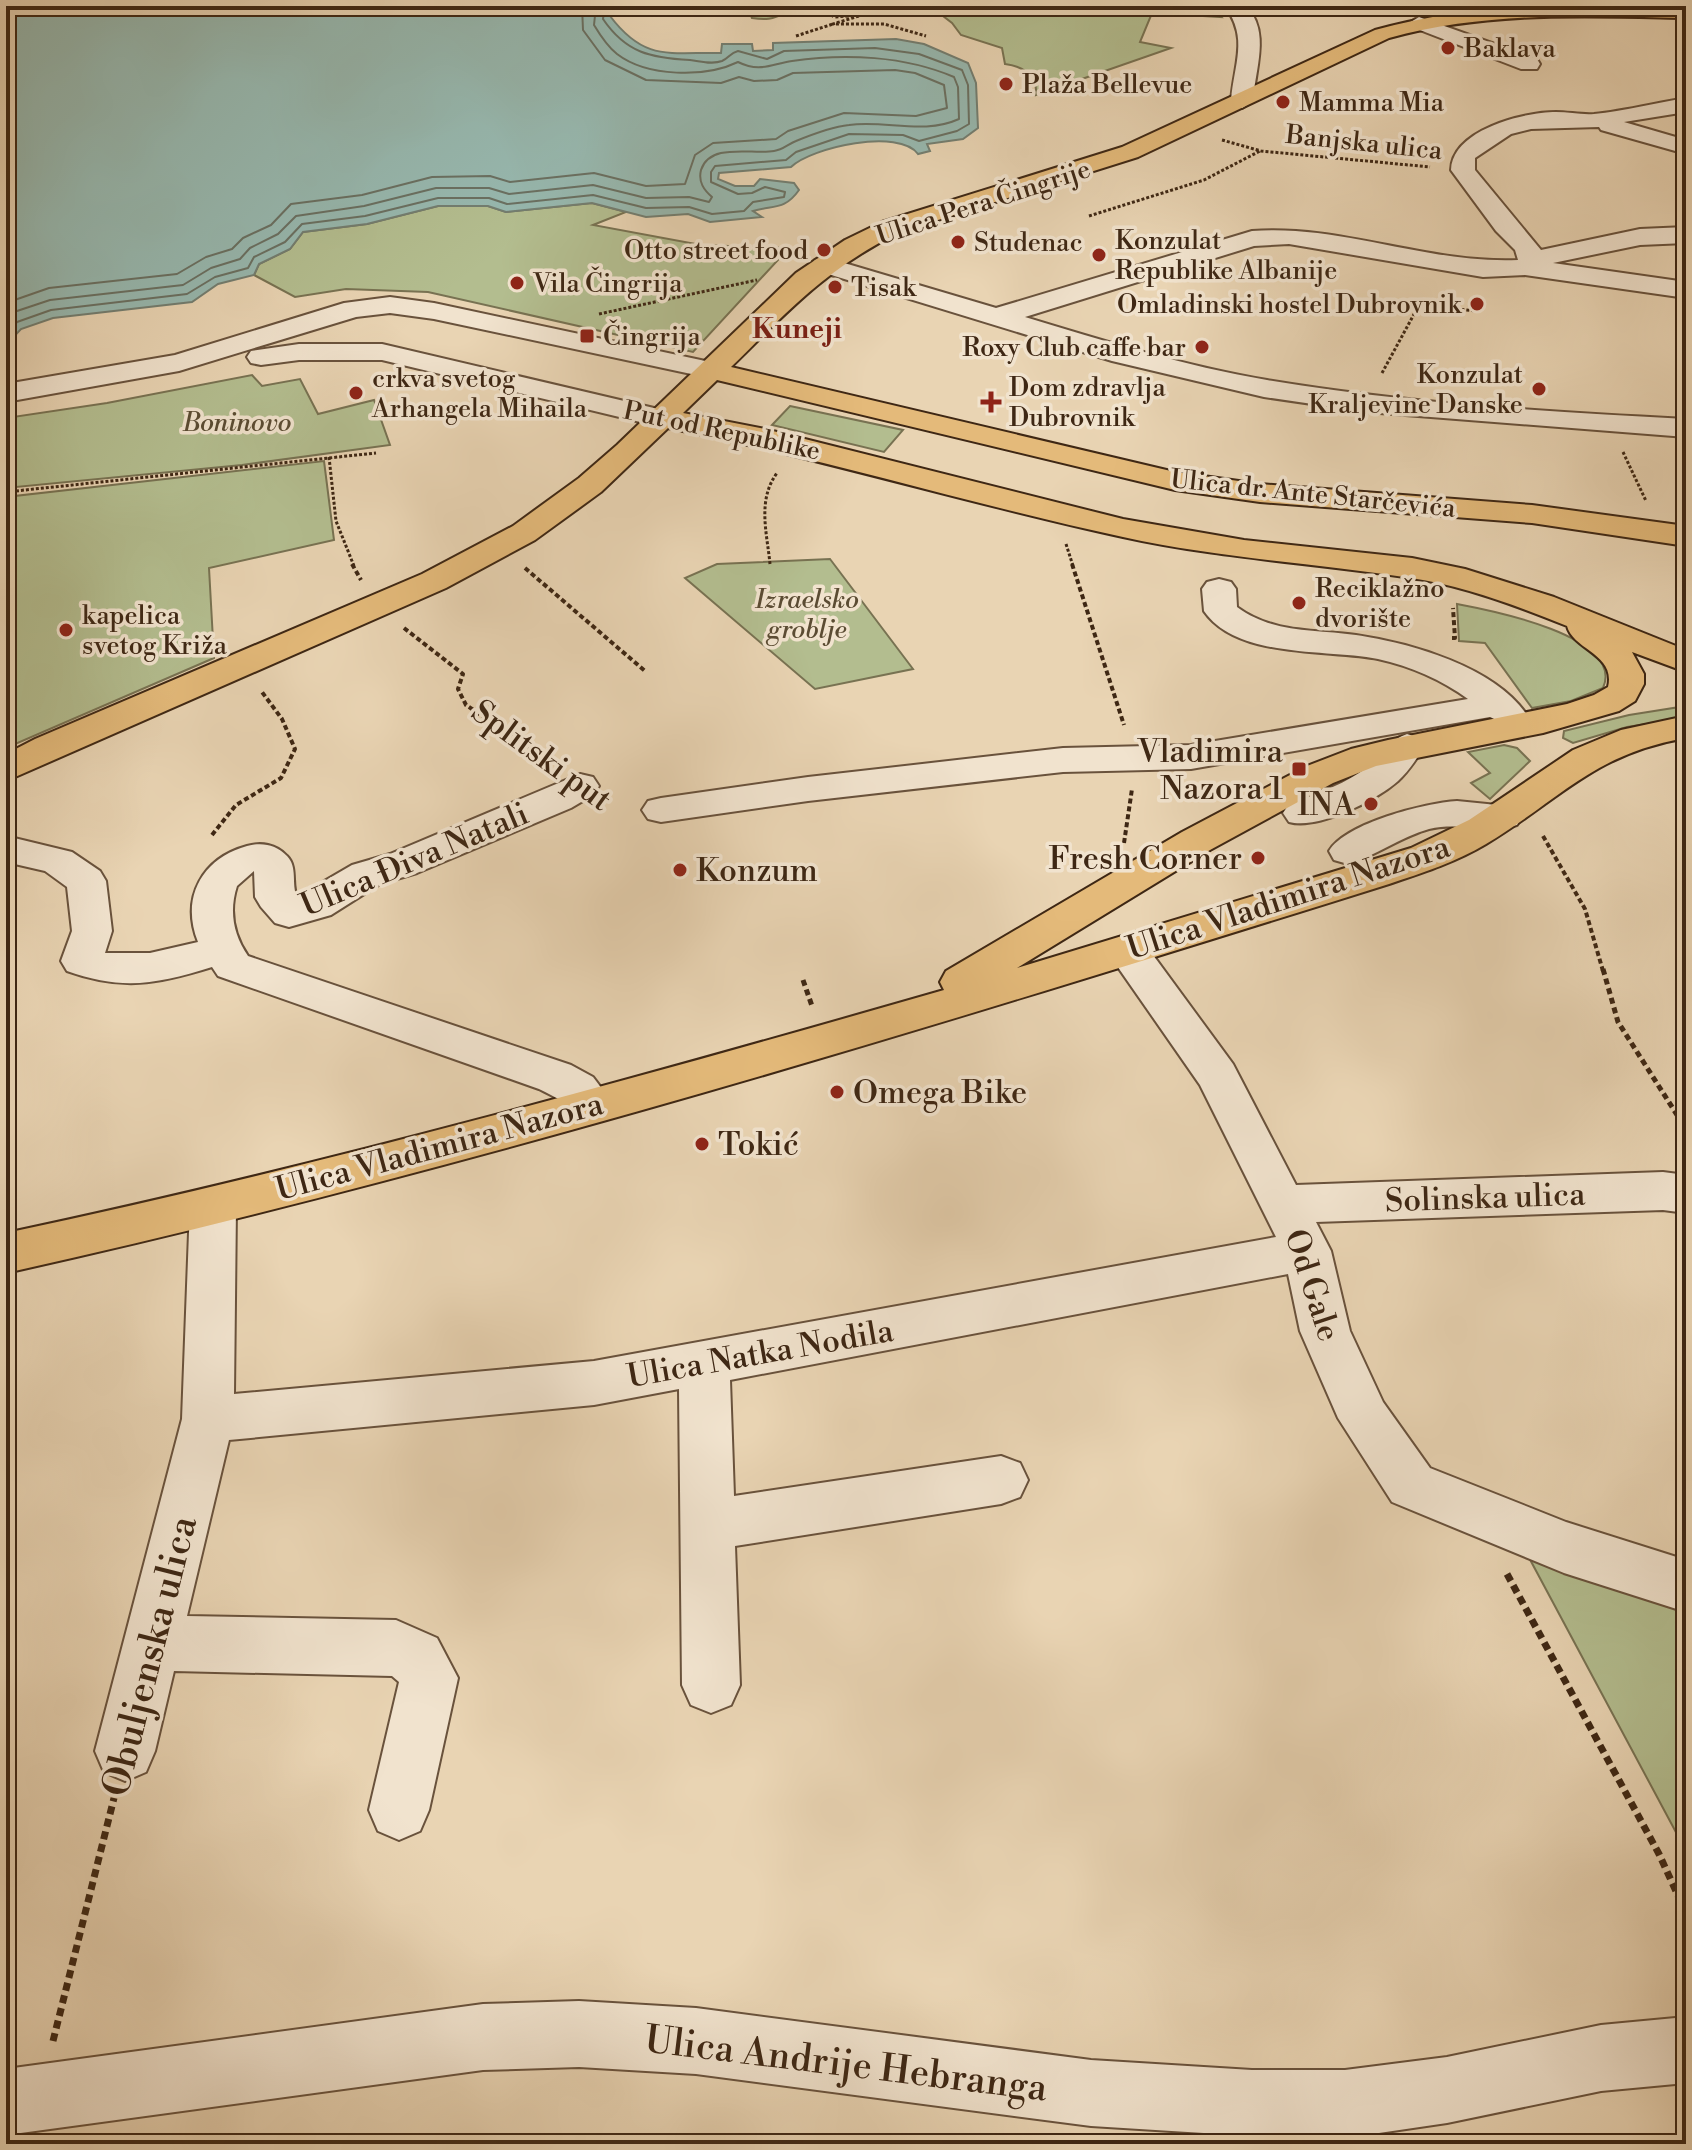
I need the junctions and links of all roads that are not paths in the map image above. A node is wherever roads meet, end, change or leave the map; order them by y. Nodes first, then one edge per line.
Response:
1 (1235, 6) edge
2 (1686, 12) edge
3 (1419, 23) junction
4 (1529, 64) dead end
5 (1242, 101) junction
6 (1686, 105) edge
7 (1591, 121) junction
8 (1686, 147) edge
9 (1686, 235) edge
10 (1528, 264) junction
11 (824, 265) junction
12 (1686, 290) edge
13 (996, 317) junction
14 (710, 370) junction
15 (549, 390) junction
16 (802, 390) junction
17 (6, 393) edge
18 (6, 400) edge
19 (661, 418) junction
20 (1686, 428) edge
21 (765, 438) junction
22 (1673, 533) edge
23 (1219, 589) dead end
24 (1542, 604) junction
25 (1686, 662) edge
26 (1509, 715) junction
27 (1686, 727) edge
28 (6, 769) edge
29 (1553, 778) junction
30 (580, 786) road end
31 (1291, 803) junction
32 (661, 810) dead end
33 (6, 849) edge
34 (1362, 863) junction
35 (1086, 908) junction
36 (219, 950) junction
37 (1127, 950) junction
38 (869, 1027) junction
39 (593, 1106) junction
40 (1686, 1194) edge
41 (1285, 1204) junction
42 (213, 1206) junction
43 (1307, 1251) junction
44 (6, 1253) edge
45 (704, 1363) junction
46 (208, 1419) junction
47 (1001, 1480) dead end
48 (708, 1525) junction
49 (1686, 1586) edge
50 (152, 1643) junction
51 (711, 1685) dead end
52 (125, 1751) road end
53 (399, 1810) dead end
54 (1686, 2050) edge
55 (22, 2101) edge

1 - 5 street
2 - 3 main road, Ulica Pera Čingrije
3 - 4 street
3 - 5 main road, Ulica Pera Čingrije
5 - 11 main road, Ulica Pera Čingrije
6 - 7 street
7 - 8 street
7 - 10 street
9 - 10 street
10 - 12 street
10 - 13 street
11 - 13 street
11 - 14 main road, Ulica Pera Čingrije
13 - 20 street
14 - 15 street
14 - 16 main road, Ulica dr. Ante Starčevića
14 - 17 street
14 - 19 main road, Ulica Pera Čingrije
15 - 18 street, Put od Republike
15 - 19 street, Put od Republike
16 - 21 main road
16 - 22 main road, Ulica dr. Ante Starčevića
19 - 21 main road, Put od Republike
19 - 28 main road
21 - 24 main road, Put od Republike
23 - 26 street
24 - 25 main road
24 - 26 main road, Ulica Vladimira Nazora
26 - 29 main road
26 - 31 main road, Ulica Vladimira Nazora
26 - 32 street, Ulica Vladimira Nazora
27 - 29 main road, Ulica Vladimira Nazora
29 - 34 main road, Ulica Vladimira Nazora
30 - 36 street, Ulica Điva Natali
31 - 34 street
31 - 35 main road, Ulica Vladimira Nazora
33 - 36 street
34 - 37 main road, Ulica Vladimira Nazora
35 - 37 main road
35 - 38 main road, Ulica Vladimira Nazora
36 - 39 street
37 - 38 main road, Ulica Vladimira Nazora
37 - 41 street, Od Gale
38 - 39 main road, Ulica Vladimira Nazora
39 - 42 main road, Ulica Vladimira Nazora
40 - 41 street, Solinska ulica
41 - 43 street, Od Gale
42 - 44 main road, Ulica Vladimira Nazora
42 - 46 street, Obuljenska ulica
43 - 45 street, Ulica Natka Nodila
43 - 49 street, Od Gale
45 - 46 street, Ulica Natka Nodila
45 - 48 street
46 - 50 street, Obuljenska ulica
47 - 48 street
48 - 51 street
50 - 52 street, Obuljenska ulica
50 - 53 street
54 - 55 street, Ulica Andrije Hebranga

